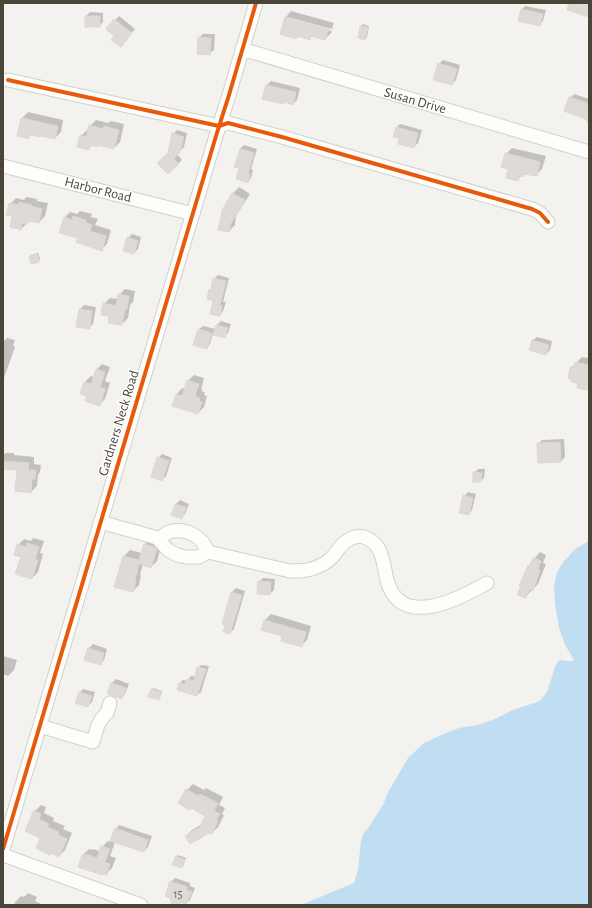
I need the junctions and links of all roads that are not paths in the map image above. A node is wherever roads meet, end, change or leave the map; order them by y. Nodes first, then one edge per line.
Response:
1 (256, 3) edge
2 (242, 49) junction
3 (8, 80) dead end
4 (219, 126) junction
5 (589, 152) edge
6 (3, 166) edge
7 (192, 214) junction
8 (548, 222) dead end
9 (100, 522) junction
10 (158, 539) junction
11 (208, 552) junction
12 (487, 582) dead end
13 (110, 703) dead end
14 (40, 726) junction
15 (5, 833) edge
16 (3, 848) edge
17 (3, 855) edge
18 (141, 905) edge

1 - 2 street, Gardners Neck Road
2 - 4 street, Gardners Neck Road
2 - 5 street, Susan Drive
3 - 4 street
4 - 7 street, Gardners Neck Road
4 - 8 street
6 - 7 street, Harbor Road
7 - 9 street, Gardners Neck Road
9 - 10 street
9 - 14 street, Gardners Neck Road
10 - 11 street
10 - 11 street
11 - 12 street
13 - 14 street
14 - 15 street, Gardners Neck Road
15 - 16 street, Gardners Neck Road
17 - 18 street

